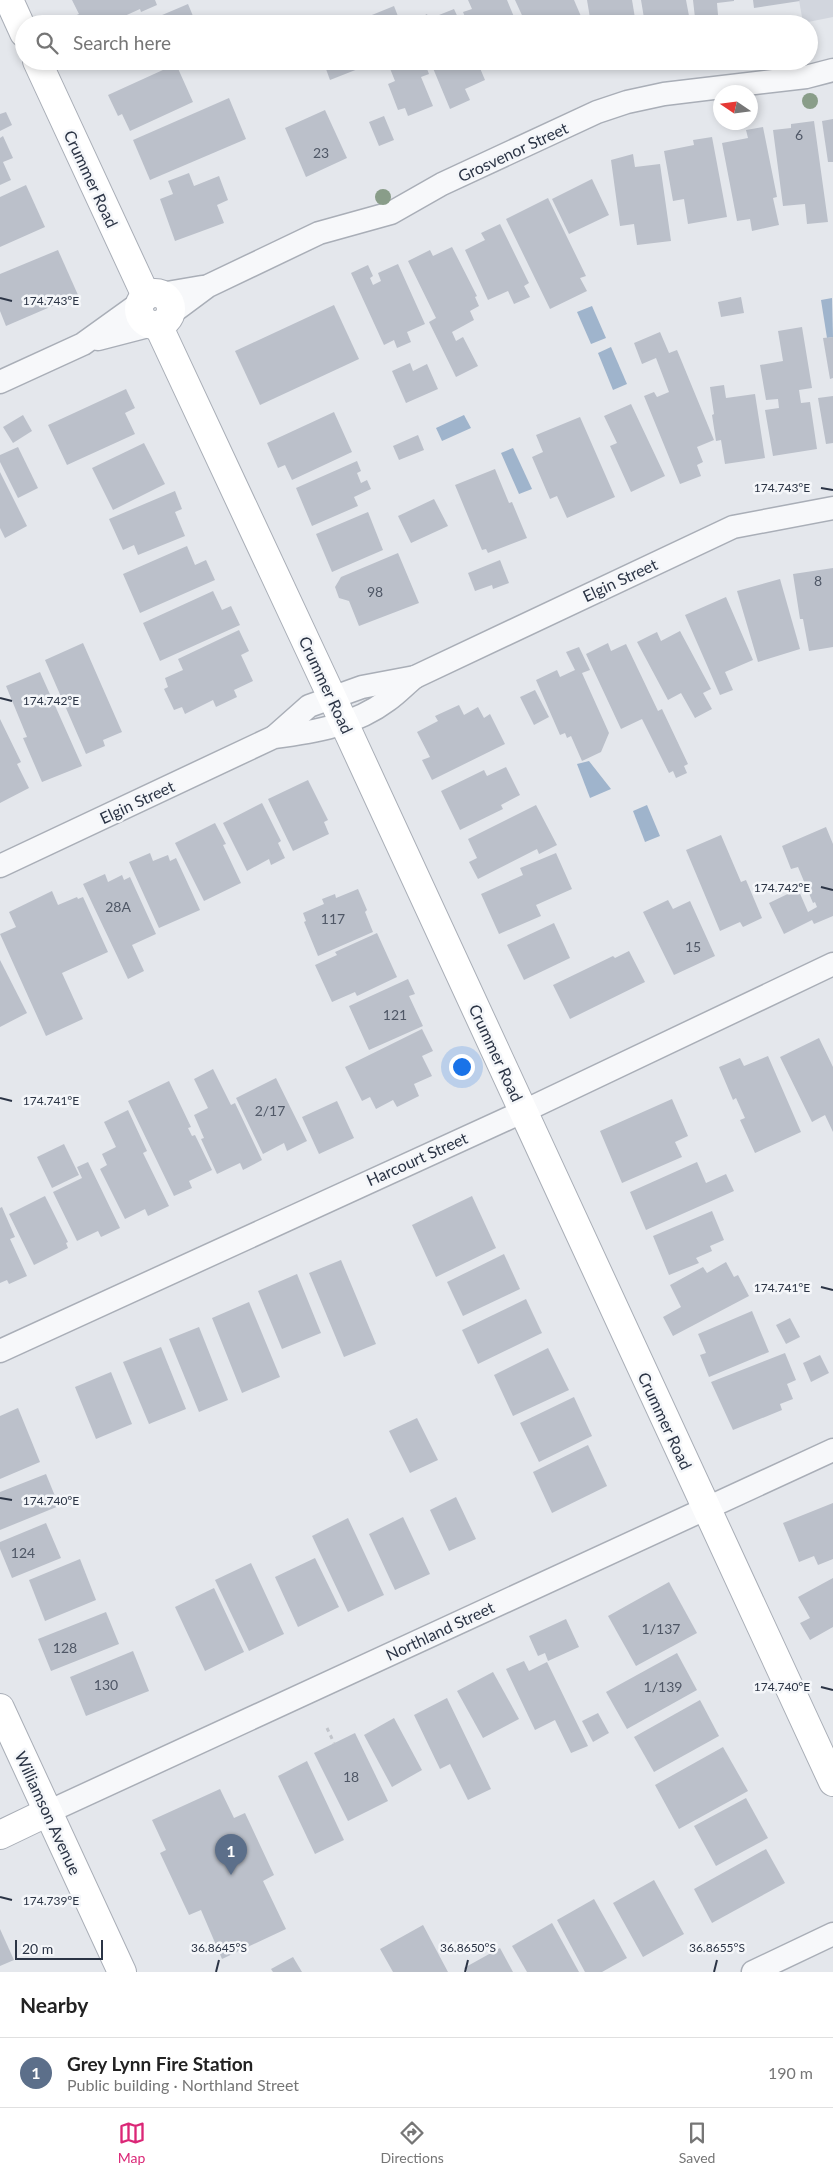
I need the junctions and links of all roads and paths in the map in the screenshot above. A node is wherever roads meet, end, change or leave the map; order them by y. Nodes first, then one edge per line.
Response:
1 (9, 0) edge
2 (16, 15) edge
3 (41, 70) edge
4 (833, 70) edge
5 (154, 310) junction
6 (0, 382) edge
7 (833, 508) edge
8 (415, 676) junction
9 (332, 698) junction
10 (344, 722) junction
11 (274, 737) junction
12 (0, 866) edge
13 (833, 964) edge
14 (522, 1112) junction
15 (0, 1351) edge
16 (833, 1450) edge
17 (706, 1509) junction
18 (0, 1708) edge
19 (327, 1728) dead end
20 (334, 1743) dead end
21 (833, 1782) edge
22 (48, 1812) junction
23 (0, 1835) edge
24 (833, 1934) edge
25 (122, 1972) edge
26 (753, 1972) edge

1 - 2 street
3 - 5 street, Crummer Road
4 - 5 street, Grosvenor Street
5 - 6 street, Grosvenor Street
5 - 9 street, Crummer Road
7 - 8 street, Elgin Street
8 - 9 street, Elgin Street
8 - 10 street, Elgin Street
9 - 10 street, Crummer Road
9 - 11 street, Elgin Street
10 - 11 street, Elgin Street
10 - 14 street, Crummer Road
11 - 12 street, Elgin Street
13 - 14 street, Harcourt Street
14 - 15 street, Harcourt Street
14 - 17 street, Crummer Road
16 - 17 street, Northland Street
17 - 21 street, Crummer Road
17 - 22 street, Northland Street
18 - 22 street, Williamson Avenue
19 - 20 path
22 - 23 street
22 - 25 street, Williamson Avenue
24 - 26 street

